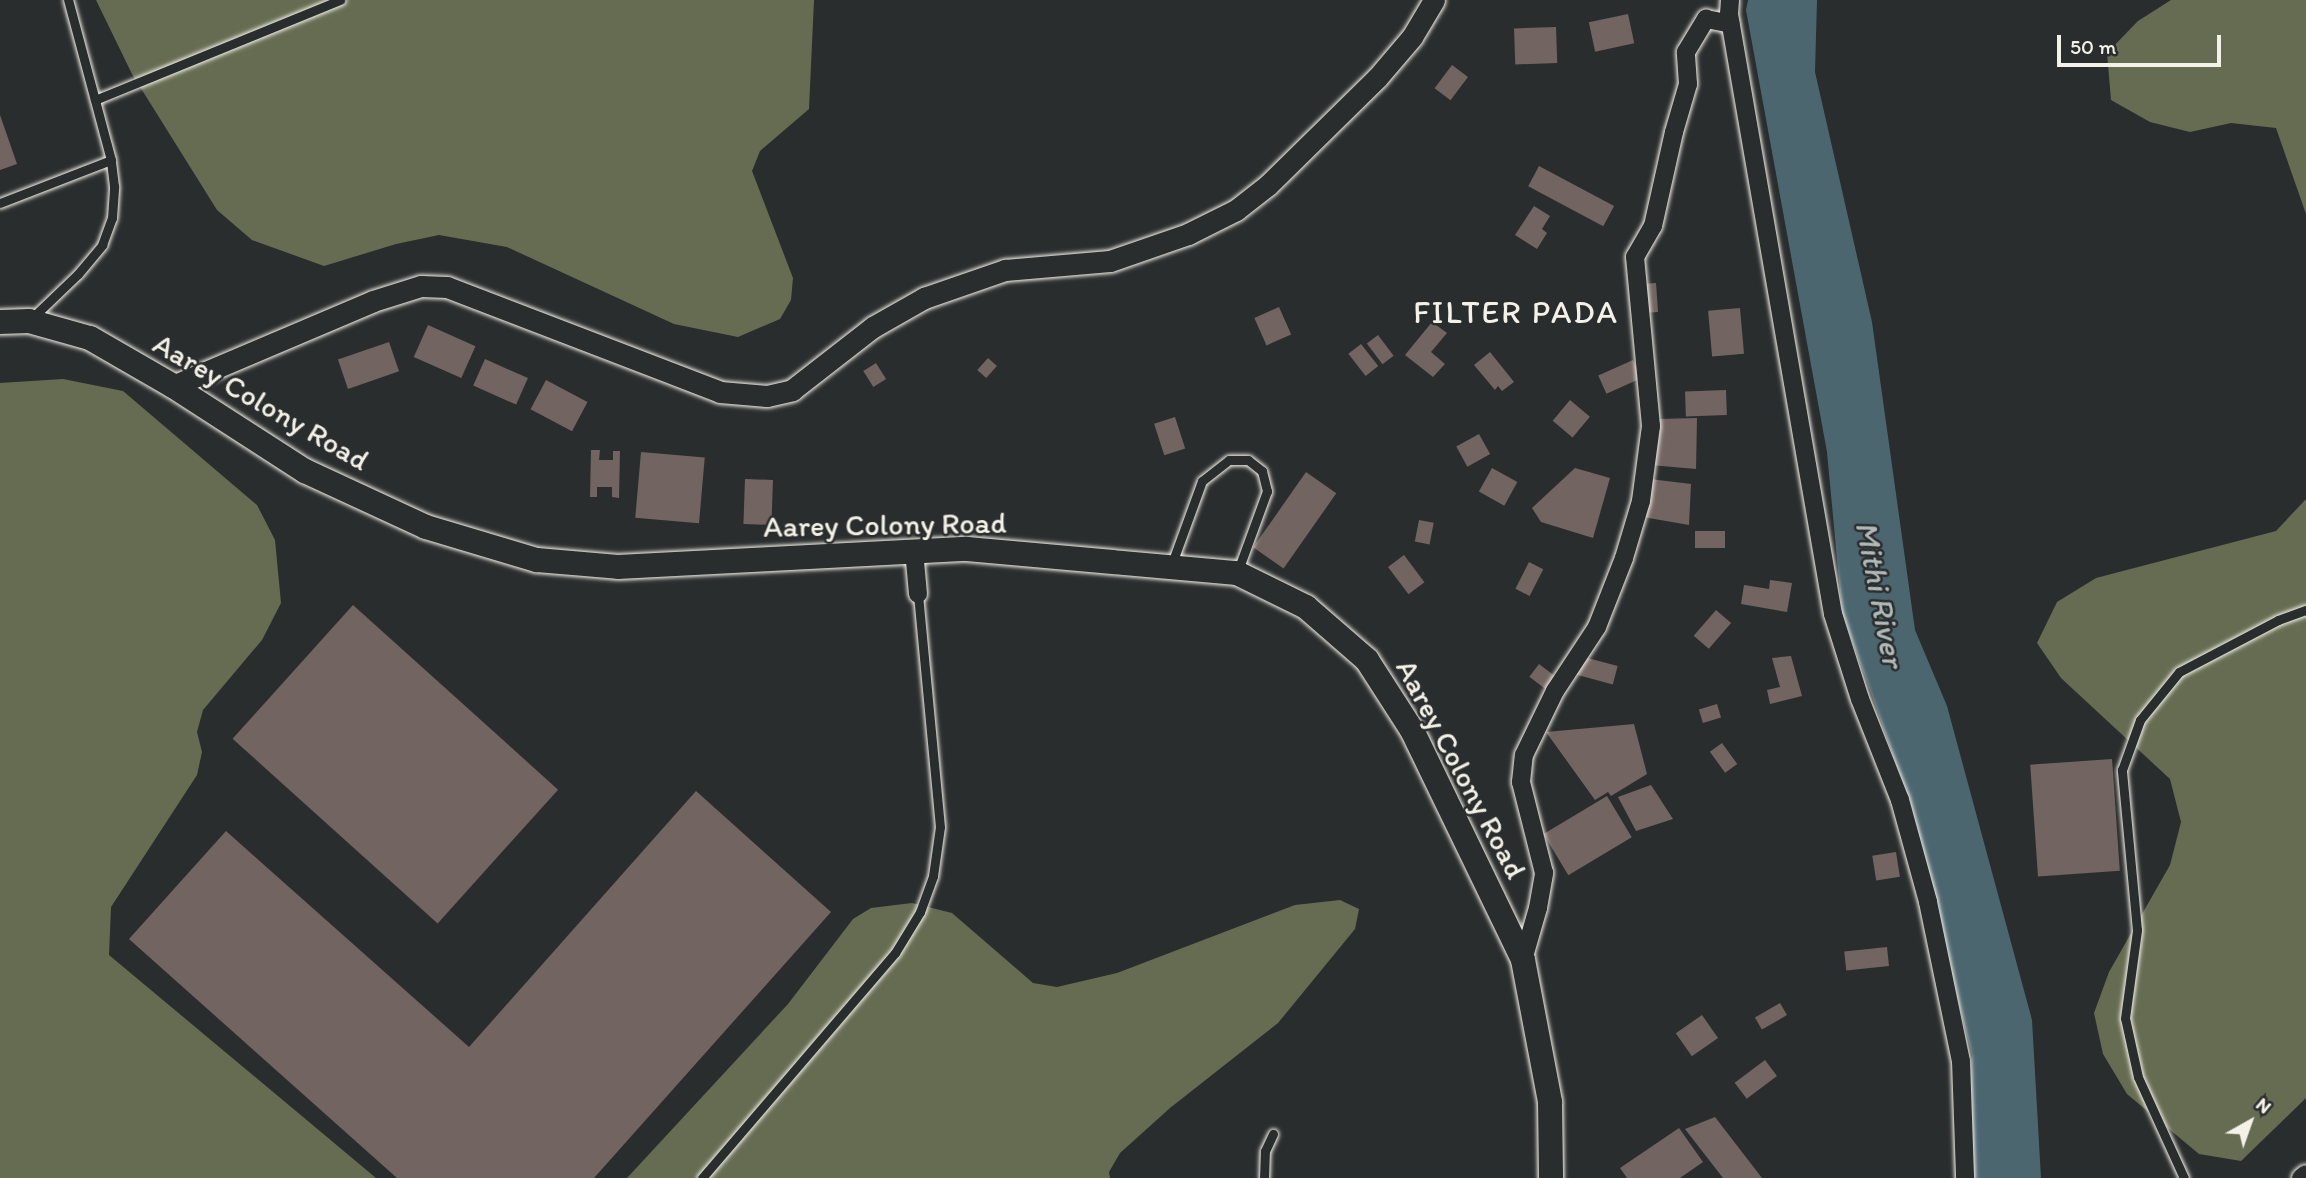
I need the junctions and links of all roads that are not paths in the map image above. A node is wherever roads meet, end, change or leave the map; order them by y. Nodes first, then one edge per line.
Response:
1 (68, 0) edge
2 (340, 0) edge
3 (1434, 0) edge
4 (1730, 0) edge
5 (1731, 24) junction
6 (95, 100) junction
7 (111, 160) junction
8 (0, 203) edge
9 (29, 321) junction
10 (0, 322) edge
11 (173, 386) junction
12 (914, 550) junction
13 (1170, 568) junction
14 (1237, 573) junction
15 (918, 594) joint
16 (2306, 610) edge
17 (1524, 960) junction
18 (1273, 1134) dead end
19 (2306, 1174) edge
20 (702, 1178) edge
21 (1264, 1178) edge
22 (1550, 1178) edge
23 (1965, 1178) edge
24 (2184, 1178) edge
25 (2301, 1178) edge

1 - 6 lane
2 - 6 lane
3 - 11 street
4 - 5 street
5 - 17 street
5 - 23 street
6 - 7 lane
7 - 8 lane
7 - 9 lane
9 - 10 main road, Aarey Colony Road
9 - 11 main road, Aarey Colony Road
11 - 12 main road, Aarey Colony Road
12 - 13 main road, Aarey Colony Road
12 - 15 street
13 - 14 main road, Aarey Colony Road
13 - 14 lane
14 - 17 main road, Aarey Colony Road
15 - 20 lane
16 - 24 lane
17 - 22 main road, Aarey Colony Road
18 - 21 lane
19 - 25 street

